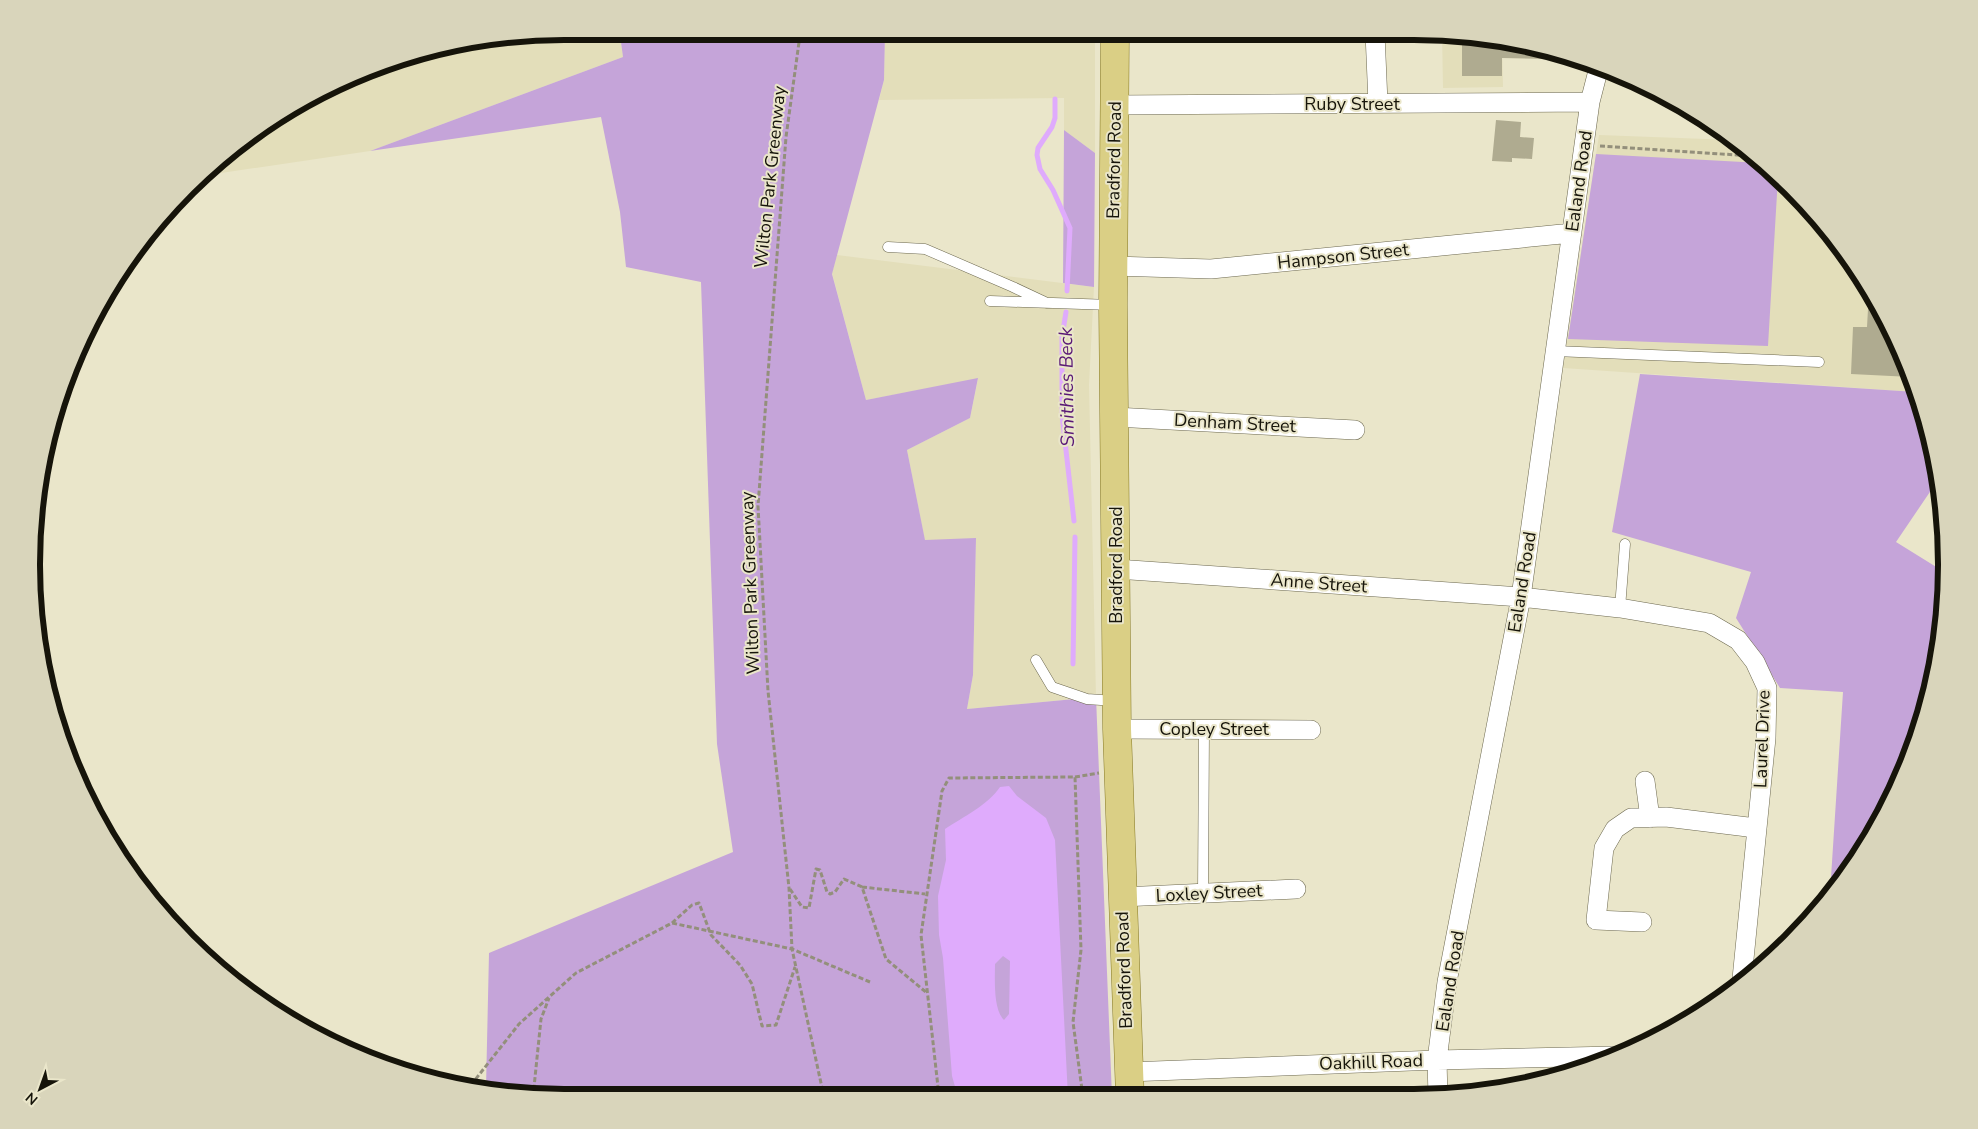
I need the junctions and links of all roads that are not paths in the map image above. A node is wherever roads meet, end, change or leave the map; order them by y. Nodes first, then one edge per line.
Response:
1 (1115, 40) edge
2 (1375, 40) edge
3 (1597, 74) edge
4 (1590, 102) junction
5 (1378, 103) junction
6 (1115, 105) junction
7 (1572, 233) junction
8 (888, 247) dead end
9 (1113, 266) junction
10 (990, 301) dead end
11 (1047, 303) junction
12 (1113, 305) junction
13 (1555, 351) junction
14 (1819, 362) dead end
15 (1115, 417) junction
16 (1355, 430) dead end
17 (1625, 544) dead end
18 (1116, 569) junction
19 (1521, 597) junction
20 (1620, 608) junction
21 (1036, 660) dead end
22 (1116, 701) junction
23 (1117, 729) junction
24 (1204, 729) junction
25 (1311, 730) dead end
26 (1645, 781) dead end
27 (1650, 818) junction
28 (1756, 828) junction
29 (1296, 889) dead end
30 (1203, 894) junction
31 (1122, 897) junction
32 (1642, 922) dead end
33 (1743, 973) edge
34 (1594, 1056) edge
35 (1437, 1060) junction
36 (1129, 1084) edge
37 (1438, 1088) edge

1 - 6 main road, Bradford Road
2 - 5 street
3 - 4 street, Ealand Road
4 - 5 street, Ruby Street
4 - 7 street, Ealand Road
5 - 6 street, Ruby Street
6 - 9 main road, Bradford Road
7 - 9 street, Hampson Street
7 - 13 street, Ealand Road
8 - 11 lane
9 - 12 main road, Bradford Road
10 - 11 lane
11 - 12 lane
12 - 15 main road, Bradford Road
13 - 14 lane
13 - 19 street, Ealand Road
15 - 16 street, Denham Street
15 - 18 main road, Bradford Road
17 - 20 lane
18 - 19 street, Anne Street
18 - 22 main road, Bradford Road
19 - 20 street, Laurel Drive
19 - 35 street, Ealand Road
20 - 28 street, Laurel Drive
21 - 22 lane
22 - 23 main road, Bradford Road
23 - 24 street, Copley Street
23 - 31 main road, Bradford Road
24 - 25 street, Copley Street
24 - 30 lane
26 - 27 street
27 - 28 street
27 - 32 street
28 - 33 street, Laurel Drive
29 - 30 street, Loxley Street
30 - 31 street, Loxley Street
31 - 36 main road, Bradford Road
34 - 35 street, Oakhill Road
35 - 36 street, Oakhill Road
35 - 37 street, Ealand Road

